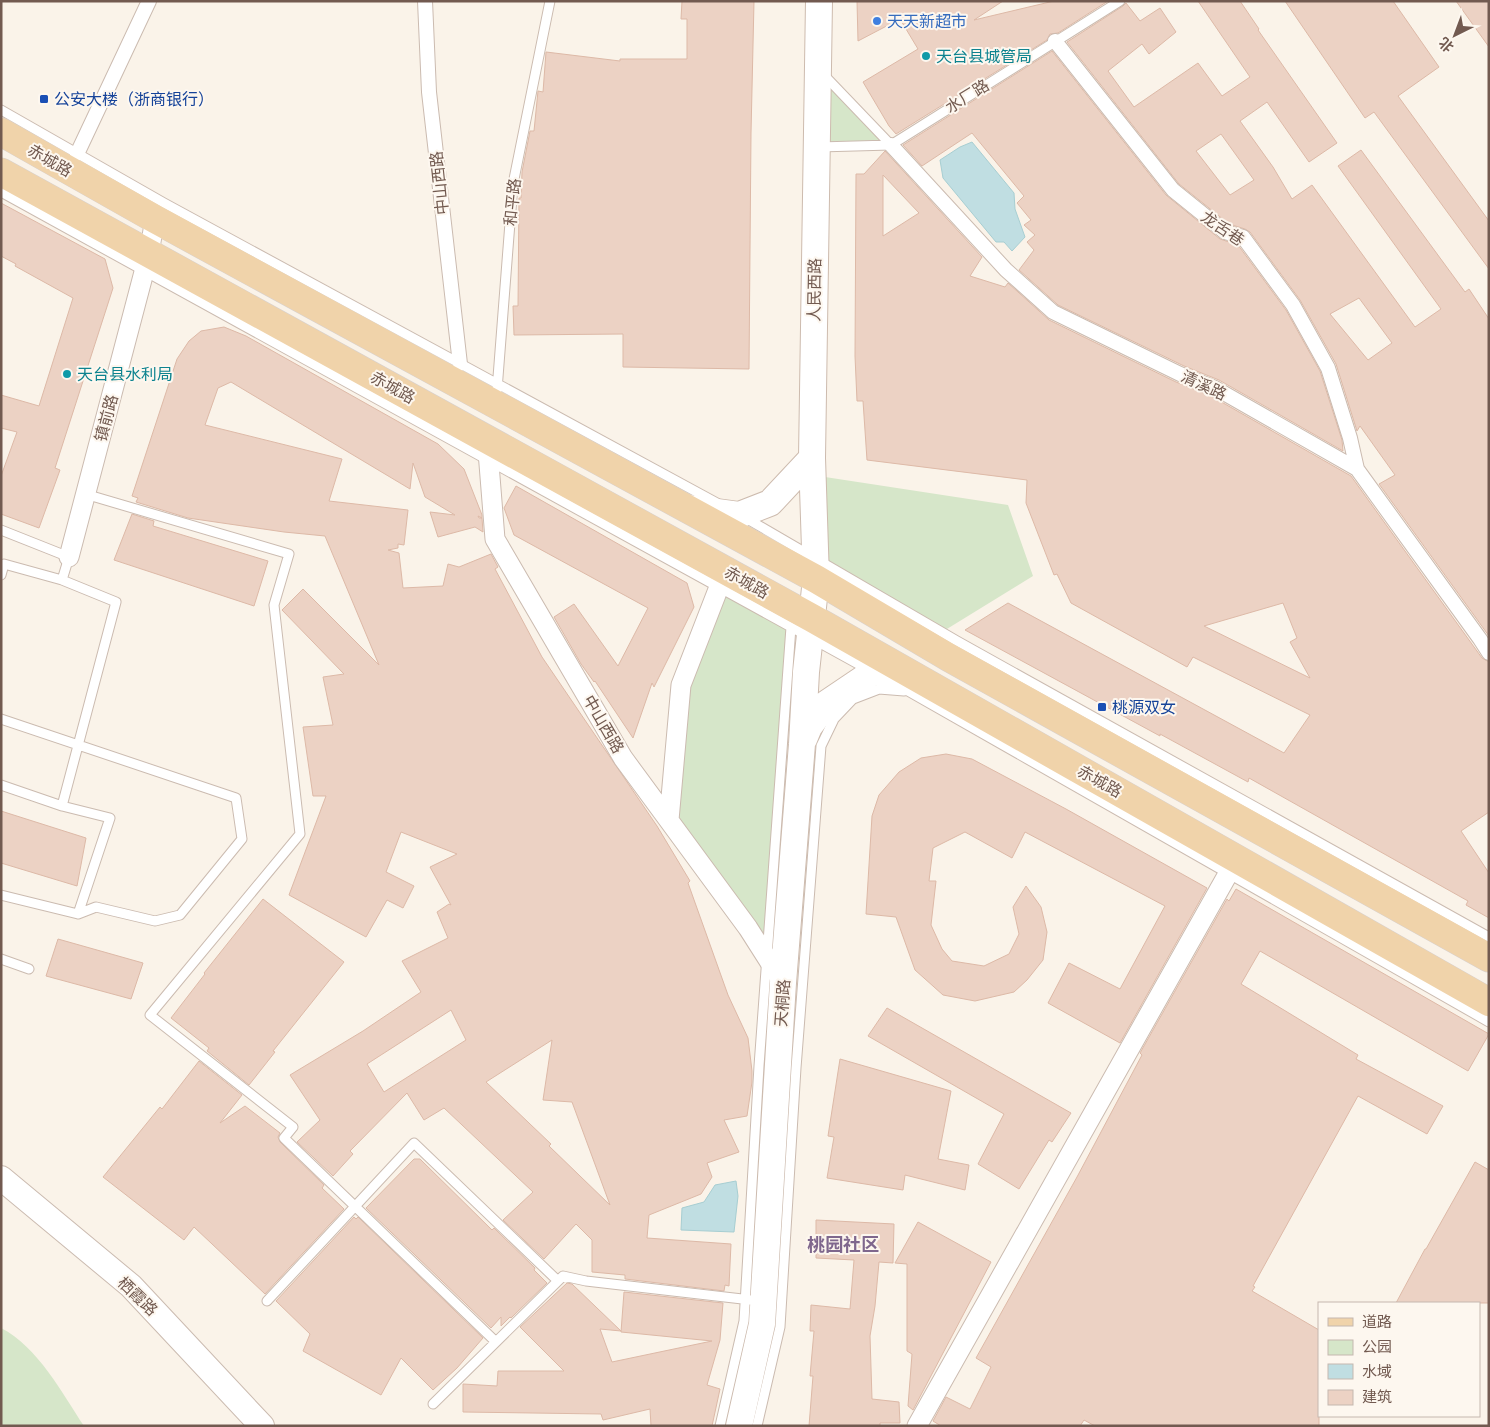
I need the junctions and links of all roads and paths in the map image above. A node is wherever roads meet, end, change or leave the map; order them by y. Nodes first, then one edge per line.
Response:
1 (149, 1) edge
2 (425, 1) edge
3 (550, 1) edge
4 (819, 1) edge
5 (1120, 1) edge
6 (1054, 41) junction
7 (818, 69) junction
8 (1, 110) edge
9 (1, 132) edge
10 (891, 145) junction
11 (817, 147) junction
12 (77, 154) junction
13 (1, 172) edge
14 (1, 192) edge
15 (155, 219) junction
16 (147, 262) junction
17 (460, 364) junction
18 (496, 406) junction
19 (488, 450) junction
20 (812, 458) junction
21 (1357, 469) junction
22 (85, 494) junction
23 (684, 508) junction
24 (739, 515) junction
25 (1, 530) edge
26 (68, 557) junction
27 (815, 568) junction
28 (1, 575) edge
29 (62, 580) junction
30 (719, 587) junction
31 (804, 627) junction
32 (1489, 653) edge
33 (873, 672) junction
34 (912, 684) junction
35 (1, 719) edge
36 (802, 744) junction
37 (78, 745) junction
38 (1, 785) edge
39 (62, 806) junction
40 (669, 820) junction
41 (1233, 866) junction
42 (1, 895) edge
43 (78, 914) junction
44 (1489, 937) edge
45 (768, 957) junction
46 (1489, 958) edge
47 (1, 959) edge
48 (29, 969) dead end
49 (784, 983) junction
50 (1489, 1002) edge
51 (1489, 1022) edge
52 (1, 1178) edge
53 (558, 1281) junction
54 (267, 1301) dead end
55 (764, 1301) junction
56 (496, 1342) junction
57 (433, 1404) dead end
58 (262, 1426) edge
59 (720, 1426) edge
60 (739, 1426) edge
61 (757, 1426) edge
62 (917, 1426) edge

1 - 12 street
2 - 17 street, 中山西路
3 - 18 lane, 和平路
4 - 7 main road, 人民西路
5 - 6 lane, 水厂路
6 - 10 lane, 水厂路
6 - 21 street, 龙舌巷
7 - 10 lane
7 - 11 main road, 人民西路
8 - 12 lane
9 - 15 main road, 赤城路
10 - 11 lane
10 - 21 street, 清溪路
11 - 20 main road, 人民西路
12 - 17 lane
13 - 16 main road, 赤城路
14 - 16 lane
15 - 16 street, 镇前路
15 - 18 main road, 赤城路
16 - 19 main road, 赤城路
16 - 22 street, 镇前路
17 - 24 lane
18 - 23 main road, 赤城路
19 - 30 lane
19 - 31 main road, 赤城路
19 - 40 street, 中山西路
20 - 24 main road
20 - 27 main road, 人民西路
21 - 32 street, 清溪路
22 - 26 street, 镇前路
22 - 56 lane
23 - 24 main road
23 - 27 main road, 赤城路
24 - 27 lane
25 - 26 lane
26 - 29 lane
27 - 31 main road, 天桐路
27 - 44 lane
27 - 46 main road, 赤城路
28 - 29 lane
29 - 37 lane
30 - 31 lane
30 - 40 street
31 - 33 lane
31 - 34 main road, 赤城路
31 - 36 main road, 天桐路
31 - 45 lane
33 - 34 main road
33 - 36 main road
34 - 41 main road, 赤城路
34 - 61 lane
35 - 37 lane
36 - 49 main road, 天桐路
37 - 39 lane
37 - 43 lane
38 - 39 lane
39 - 43 lane
40 - 45 street, 中山西路
41 - 50 main road, 赤城路
41 - 51 lane
41 - 62 street
42 - 43 lane
45 - 49 street, 中山西路
45 - 59 lane
47 - 48 lane
49 - 55 main road, 天桐路
52 - 58 street, 栖霞路
53 - 54 lane
53 - 55 lane
53 - 56 lane
55 - 60 main road, 天桐路
56 - 57 lane

